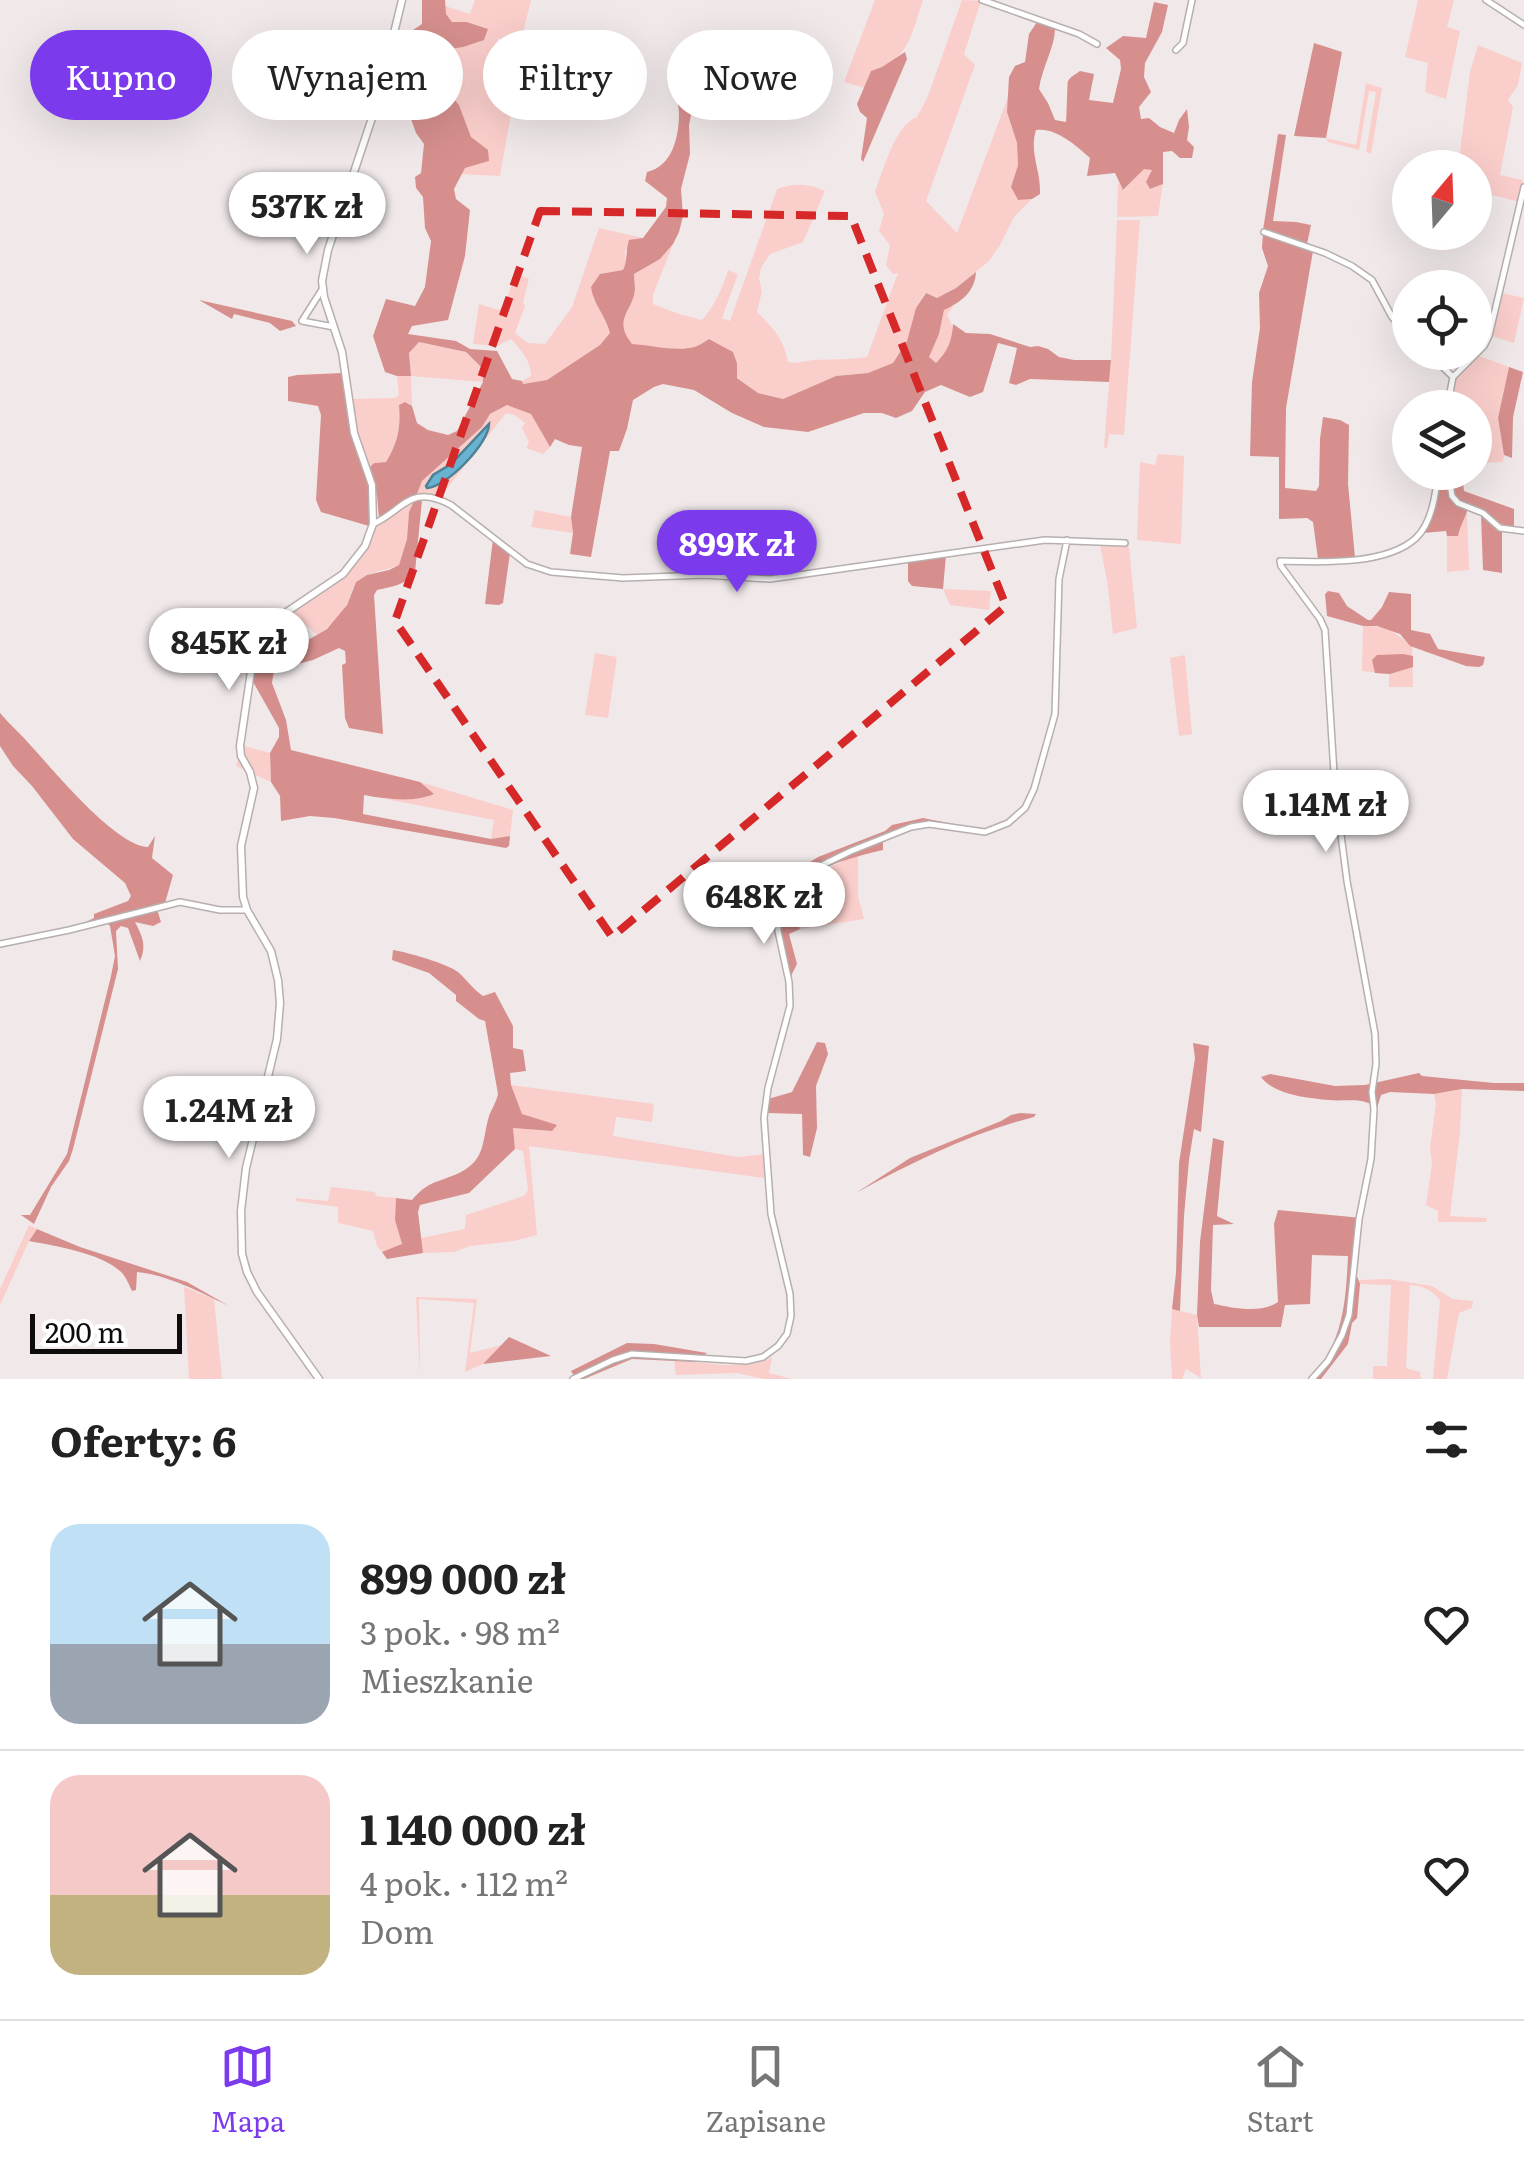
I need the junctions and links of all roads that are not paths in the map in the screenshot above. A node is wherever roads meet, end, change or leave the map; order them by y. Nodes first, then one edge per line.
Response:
1 (402, 0) edge
2 (982, 0) edge
3 (1192, 0) edge
4 (1486, 0) edge
5 (1524, 25) edge
6 (1097, 44) dead end
7 (1176, 50) dead end
8 (1524, 187) edge
9 (1264, 232) dead end
10 (322, 288) junction
11 (1392, 317) edge
12 (334, 326) junction
13 (1446, 370) edge
14 (1453, 377) junction
15 (1450, 390) edge
16 (1435, 490) edge
17 (1451, 490) edge
18 (373, 524) junction
19 (1524, 531) edge
20 (1067, 540) junction
21 (1125, 543) dead end
22 (247, 910) junction
23 (0, 944) edge
24 (319, 1379) edge
25 (574, 1379) edge
26 (1312, 1379) edge

1 - 10 street
2 - 6 street
3 - 7 street
4 - 5 street
8 - 14 street
9 - 11 street
10 - 12 street
10 - 12 street
12 - 18 street
13 - 14 street
14 - 15 street
16 - 26 street
17 - 19 street
18 - 20 street
18 - 22 street
20 - 21 street
20 - 25 street
22 - 23 street
22 - 24 street

